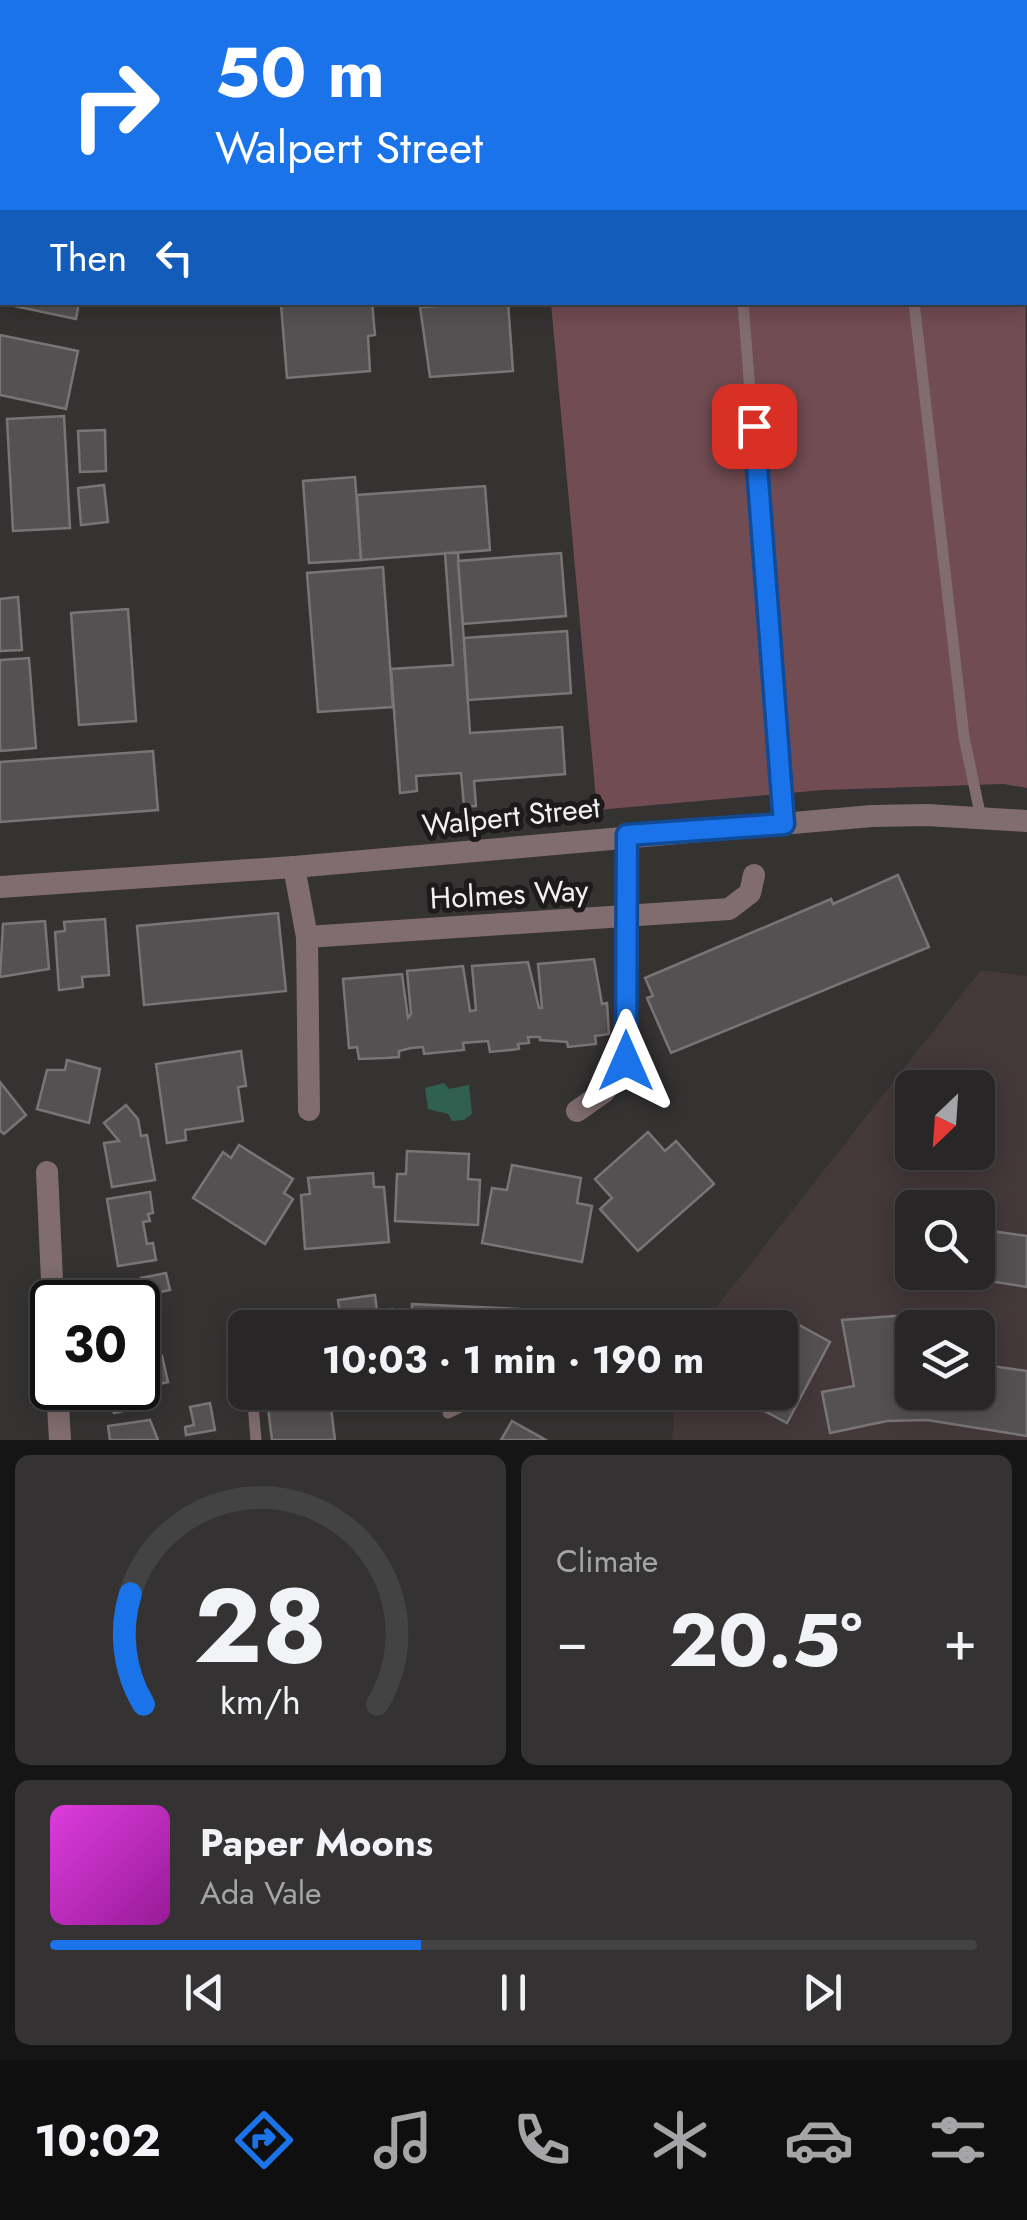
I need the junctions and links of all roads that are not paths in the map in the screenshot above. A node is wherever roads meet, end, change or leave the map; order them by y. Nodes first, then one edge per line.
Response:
1 (743, 305) edge
2 (914, 305) edge
3 (981, 818) junction
4 (1027, 822) edge
5 (784, 824) junction
6 (627, 835) junction
7 (294, 867) junction
8 (754, 875) dead end
9 (0, 888) edge
10 (626, 918) junction
11 (307, 937) junction
12 (308, 1110) dead end
13 (577, 1111) dead end
14 (47, 1172) dead end
15 (52, 1280) edge
16 (58, 1410) edge
17 (254, 1410) edge
18 (454, 1410) edge
19 (448, 1413) dead end
20 (60, 1440) edge
21 (256, 1440) edge

1 - 5 lane
2 - 3 lane
3 - 4 street, Walpert Street
3 - 5 street, Walpert Street
5 - 6 street, Walpert Street
6 - 7 street, Walpert Street
6 - 10 street
7 - 9 street, Walpert Street
7 - 11 street
8 - 10 street, Holmes Way
10 - 11 street, Holmes Way
10 - 13 street
11 - 12 street
14 - 15 street
16 - 20 street
17 - 21 lane
18 - 19 lane

